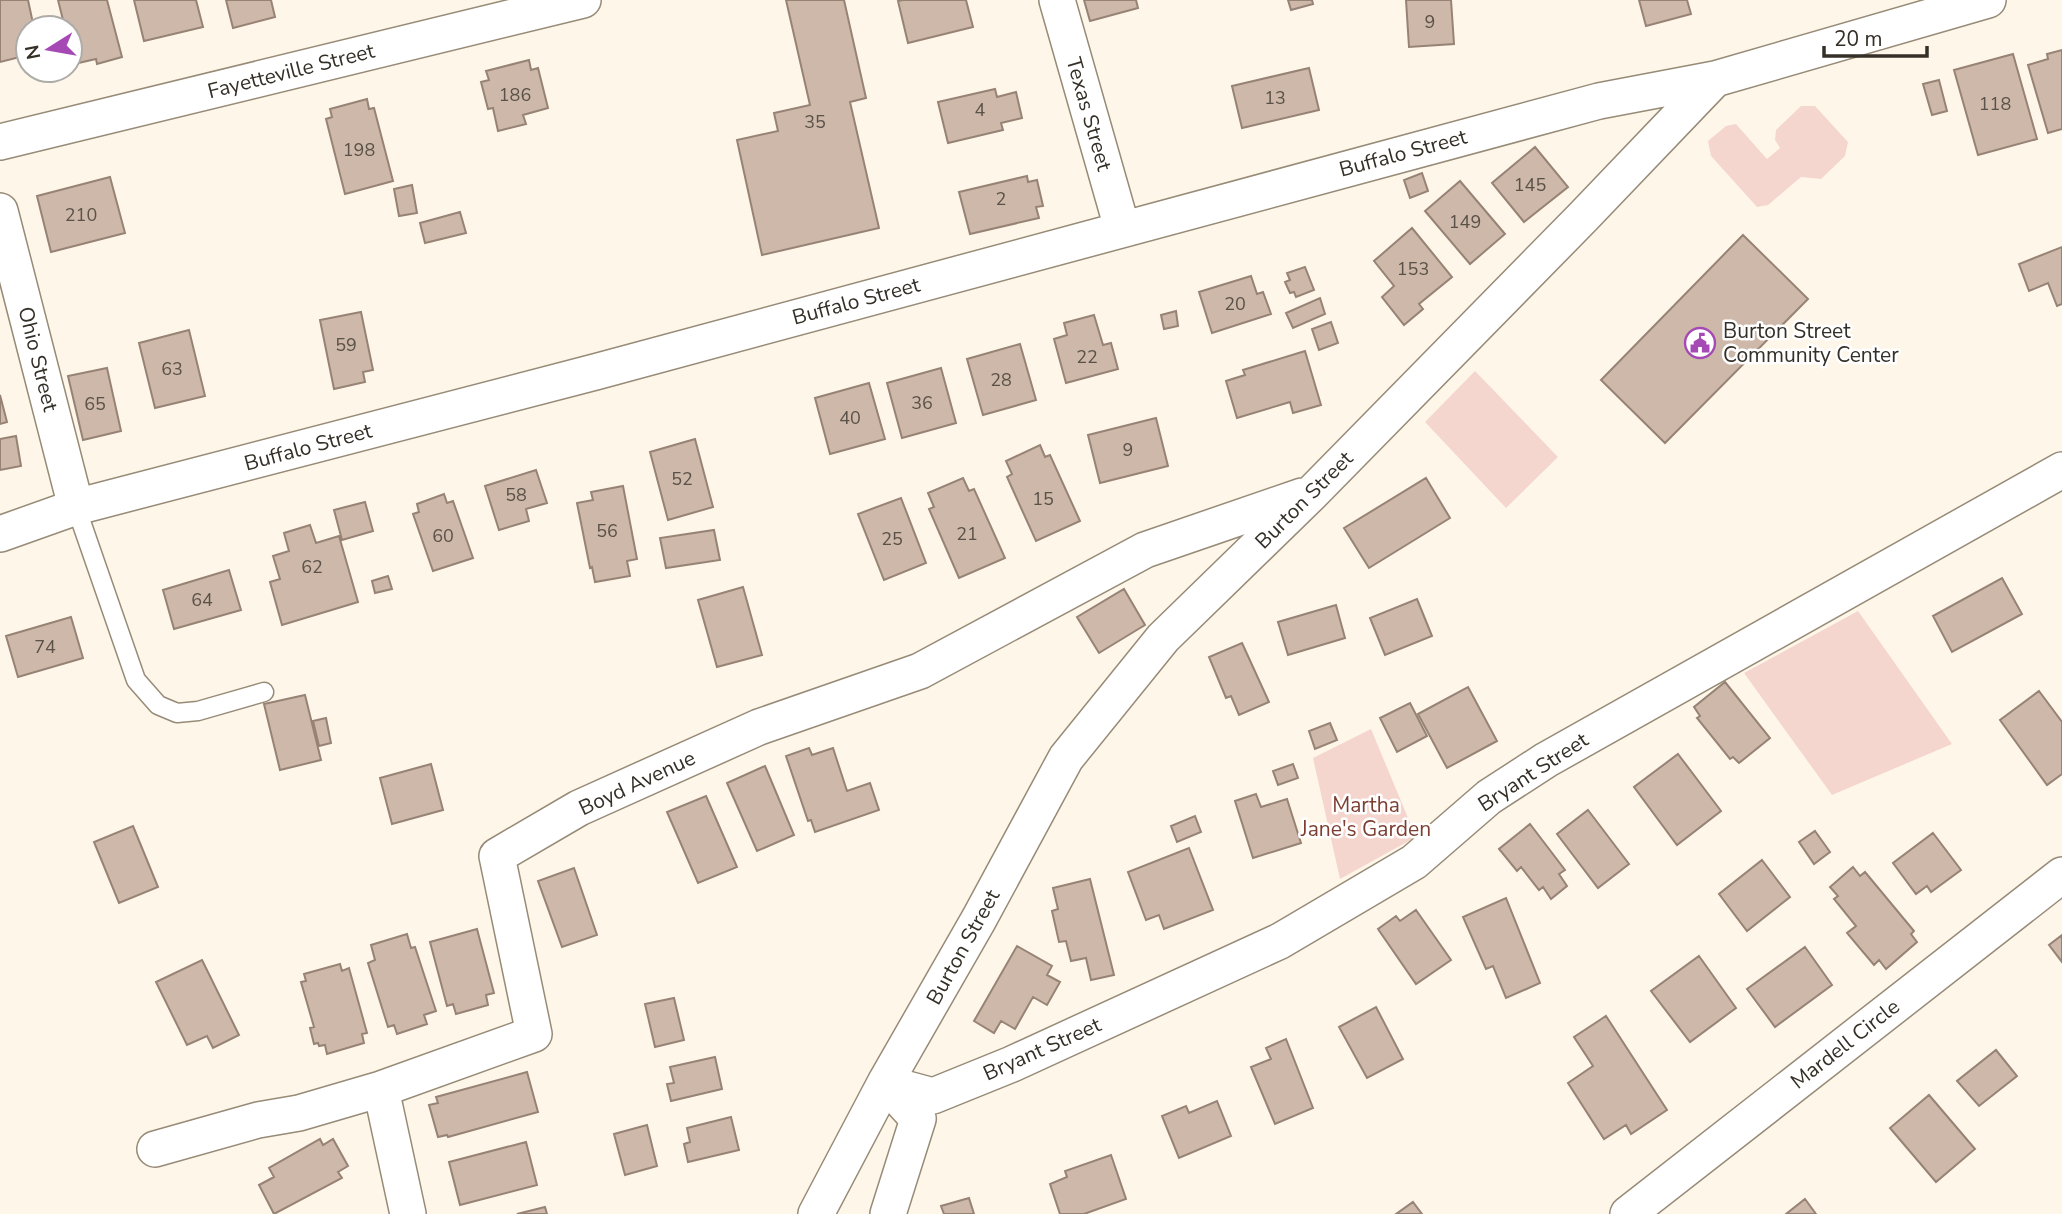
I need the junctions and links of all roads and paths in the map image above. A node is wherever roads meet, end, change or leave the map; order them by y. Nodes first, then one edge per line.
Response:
1 (583, 0) edge
2 (1057, 0) edge
3 (1988, 0) edge
4 (1715, 79) junction
5 (0, 142) edge
6 (0, 211) edge
7 (1122, 228) junction
8 (2062, 470) edge
9 (1312, 493) junction
10 (76, 507) junction
11 (0, 534) edge
12 (264, 692) dead end
13 (2062, 875) edge
14 (885, 1083) junction
15 (380, 1090) junction
16 (155, 1149) dead end
17 (408, 1214) edge
18 (816, 1214) edge
19 (888, 1214) edge
20 (1628, 1214) edge

1 - 5 street, Fayetteville Street
2 - 7 street, Texas Street
3 - 4 street
4 - 7 street, Buffalo Street
4 - 9 street, Burton Street
6 - 10 street, Ohio Street
7 - 10 street, Buffalo Street
8 - 14 street, Bryant Street
9 - 14 street, Burton Street
9 - 15 street, Boyd Avenue
10 - 11 street, Buffalo Street
10 - 12 lane
13 - 20 street, Mardell Circle
14 - 18 street, Burton Street
14 - 19 street
15 - 16 street, Boyd Avenue
15 - 17 street

